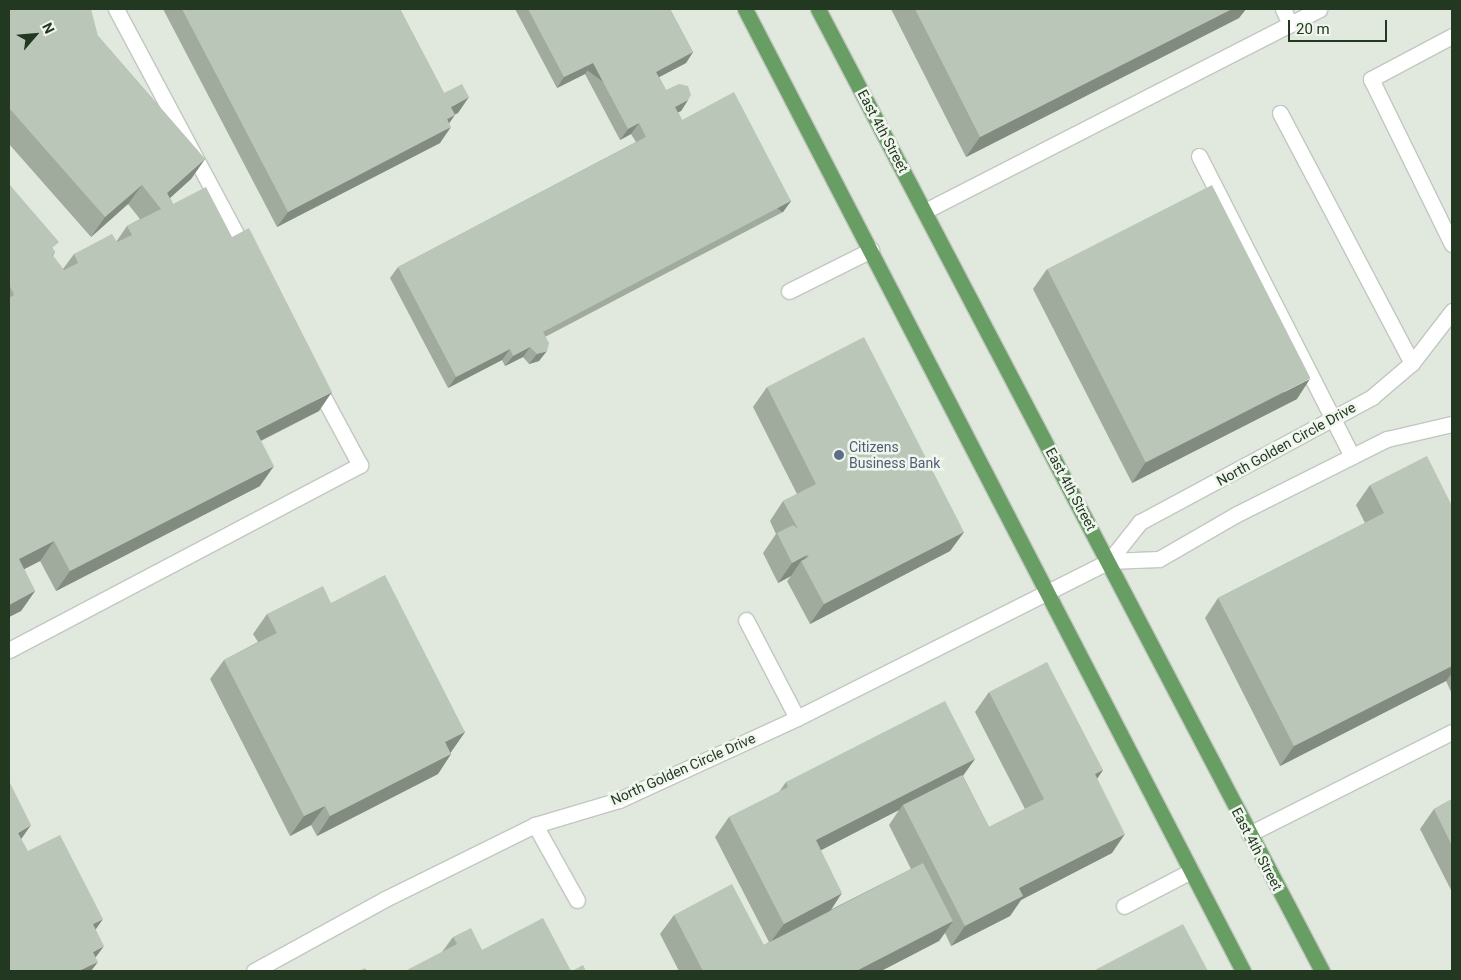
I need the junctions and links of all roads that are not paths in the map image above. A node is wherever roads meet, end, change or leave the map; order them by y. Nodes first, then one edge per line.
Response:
1 (116, 9) edge
2 (745, 9) edge
3 (818, 9) edge
4 (1283, 9) edge
5 (1319, 9) edge
6 (1290, 24) junction
7 (1452, 36) edge
8 (1280, 113) dead end
9 (1198, 156) dead end
10 (925, 211) junction
11 (1452, 244) edge
12 (871, 250) junction
13 (252, 263) edge
14 (789, 292) dead end
15 (1452, 311) edge
16 (1412, 363) junction
17 (308, 368) edge
18 (1332, 418) junction
19 (1452, 424) edge
20 (1352, 456) junction
21 (1109, 560) junction
22 (1049, 591) junction
23 (746, 620) dead end
24 (9, 650) edge
25 (797, 718) junction
26 (1452, 732) edge
27 (535, 826) junction
28 (1249, 834) junction
29 (1191, 871) junction
30 (577, 900) dead end
31 (1124, 906) dead end
32 (254, 971) edge
33 (1243, 971) edge
34 (1322, 971) edge

1 - 13 street
2 - 12 main road
3 - 10 main road, East 4th Street
4 - 6 street
5 - 6 street
6 - 10 street
7 - 11 street
8 - 16 street
9 - 18 street
10 - 21 main road, East 4th Street
12 - 14 street
12 - 22 main road
15 - 16 street, North Golden Circle Drive
16 - 18 street, North Golden Circle Drive
17 - 24 street
18 - 20 street
18 - 21 street, North Golden Circle Drive
19 - 20 street, North Golden Circle Drive
20 - 21 street, North Golden Circle Drive
21 - 22 street, North Golden Circle Drive
21 - 28 main road, East 4th Street
22 - 25 street, North Golden Circle Drive
22 - 29 main road
23 - 25 street
25 - 27 street, North Golden Circle Drive
26 - 28 street
27 - 30 street
27 - 32 street, North Golden Circle Drive
28 - 34 main road, East 4th Street
29 - 31 street
29 - 33 main road

